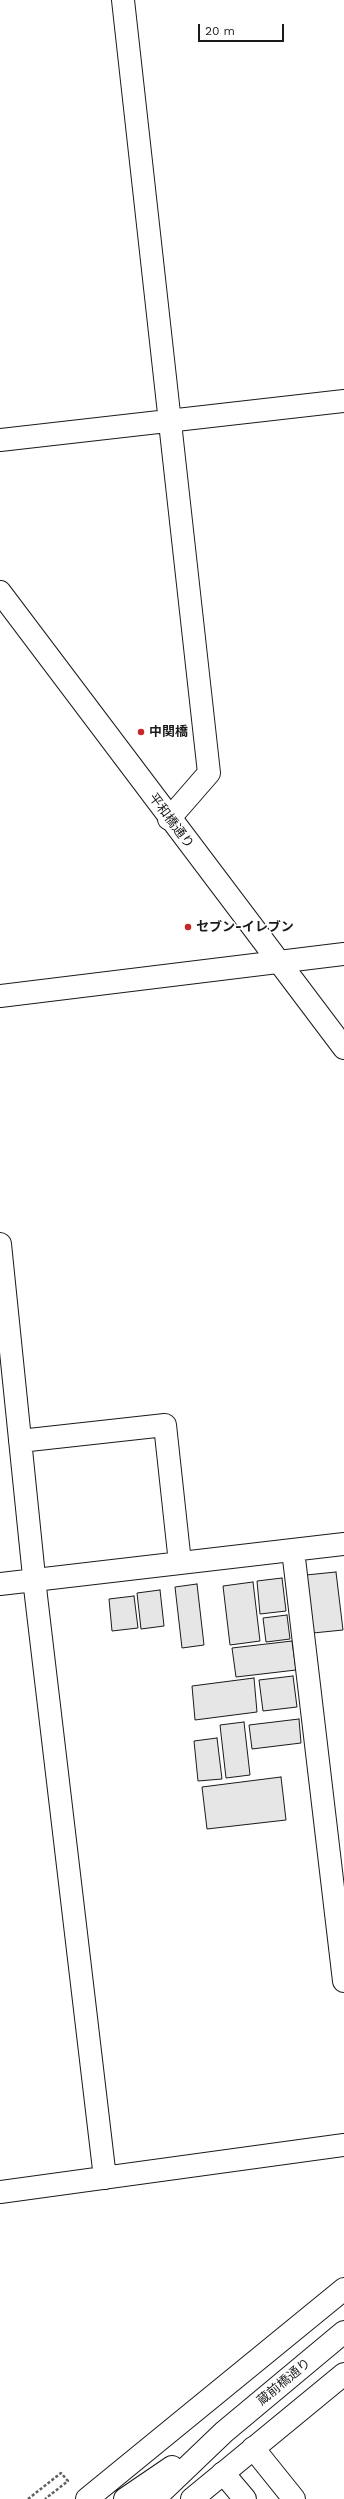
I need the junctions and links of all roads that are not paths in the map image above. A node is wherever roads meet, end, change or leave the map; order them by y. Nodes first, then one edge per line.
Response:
1 (123, 0) edge
2 (344, 401) edge
3 (171, 420) junction
4 (0, 440) edge
5 (0, 592) edge
6 (169, 819) junction
7 (344, 954) edge
8 (278, 961) junction
9 (0, 996) edge
10 (344, 1048) edge
11 (0, 1244) edge
12 (20, 1441) junction
13 (344, 1544) edge
14 (293, 1550) junction
15 (180, 1563) junction
16 (34, 1580) junction
17 (0, 1584) edge
18 (344, 1981) edge
19 (344, 2145) edge
20 (105, 2178) junction
21 (0, 2192) edge
22 (344, 2290) edge
23 (344, 2332) edge
24 (344, 2374) edge
25 (224, 2432) junction
26 (253, 2448) junction
27 (223, 2473) junction
28 (86, 2499) edge
29 (125, 2499) edge
30 (154, 2499) edge
31 (192, 2499) edge
32 (245, 2499) edge
33 (294, 2499) edge

1 - 3 street
2 - 3 street
3 - 4 street
3 - 6 street
5 - 6 street, 平和橋通り
6 - 8 street, 平和橋通り
7 - 8 street
8 - 9 street
8 - 10 street, 平和橋通り
11 - 12 street
12 - 15 street
12 - 16 street
13 - 14 street
14 - 15 street
14 - 18 street
15 - 16 street
16 - 17 street
16 - 20 street
19 - 20 street
20 - 21 street
22 - 28 street
23 - 25 street, 蔵前橋通り
24 - 26 street
25 - 29 street, 蔵前橋通り
25 - 30 street, 蔵前橋通り
26 - 27 street
26 - 33 street
27 - 31 street
27 - 32 street

